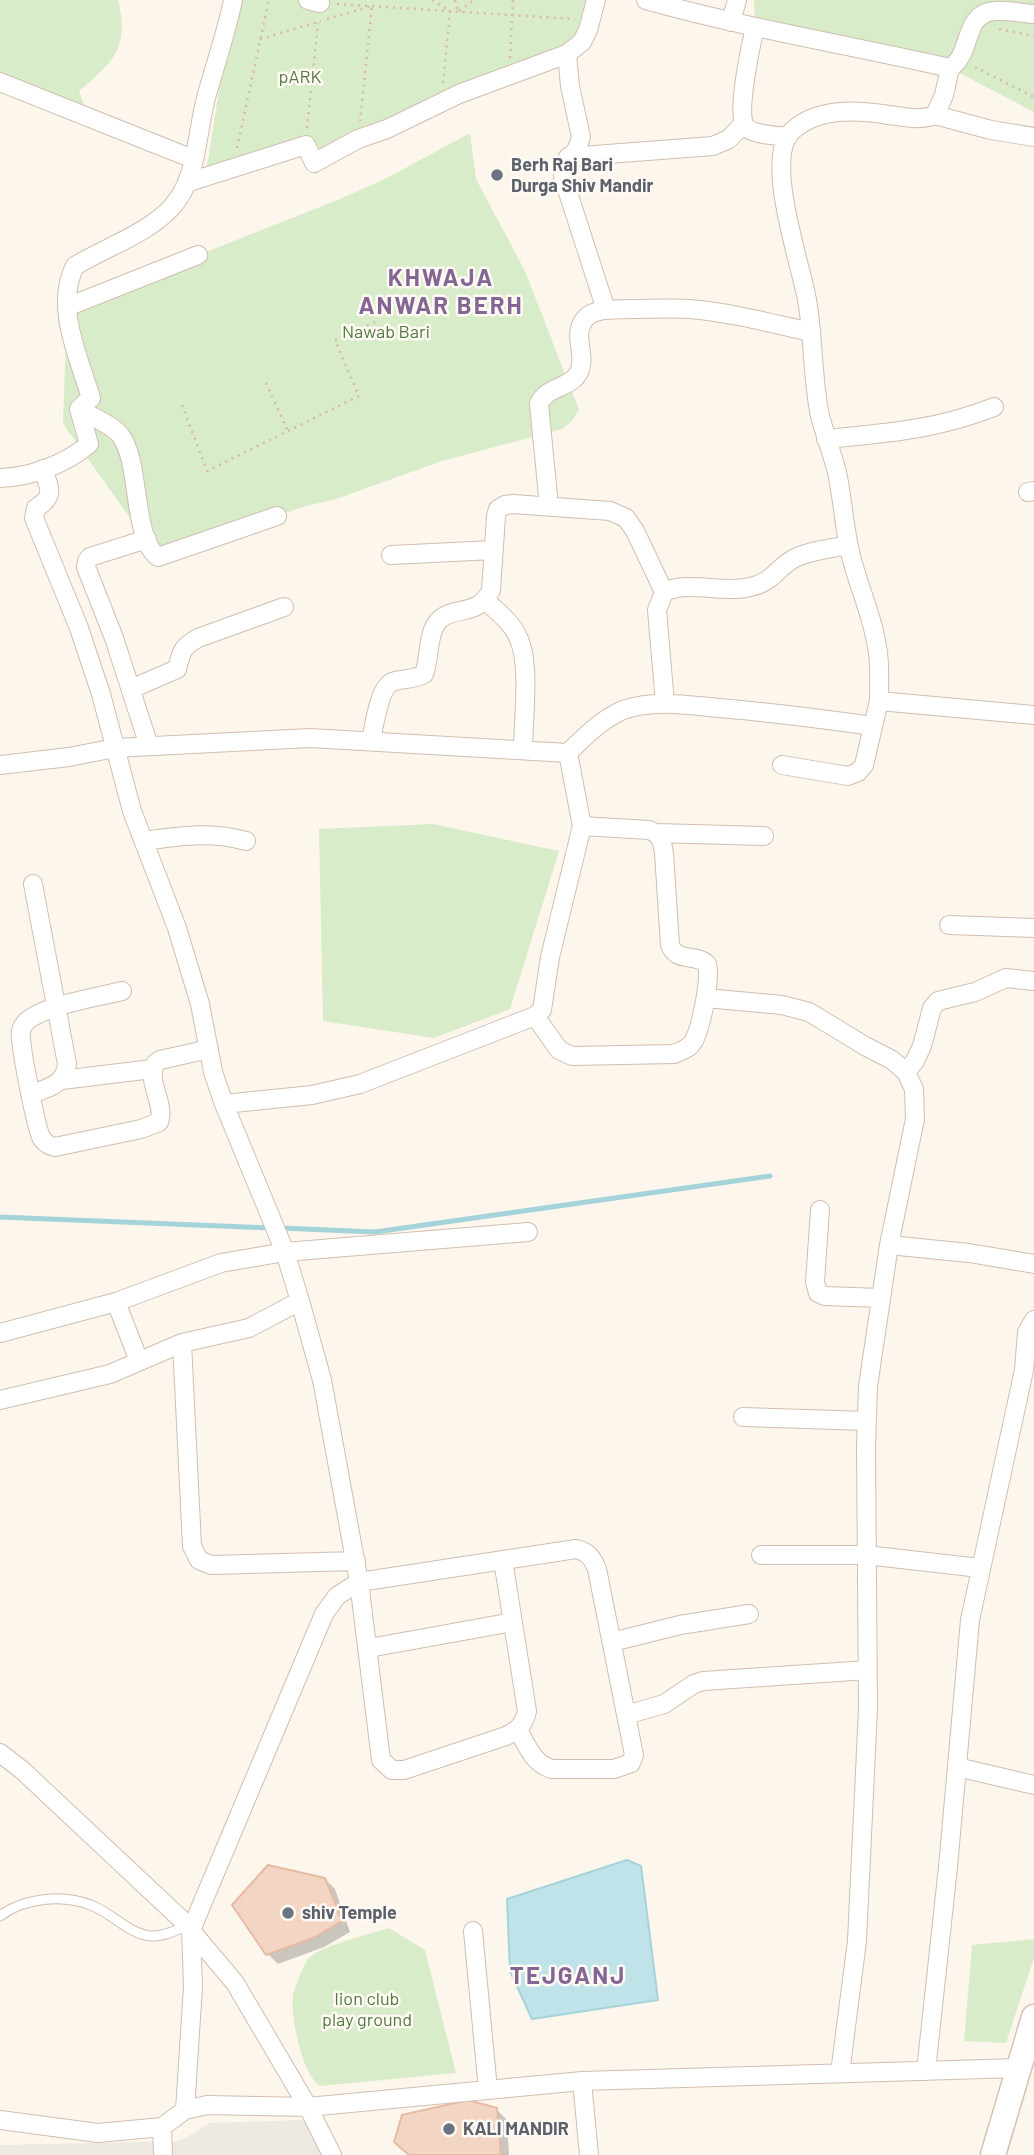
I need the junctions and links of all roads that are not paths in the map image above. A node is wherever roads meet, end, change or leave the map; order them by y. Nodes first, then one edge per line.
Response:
1 (233, 0) edge
2 (596, 0) edge
3 (646, 0) edge
4 (737, 0) edge
5 (1034, 14) edge
6 (731, 22) junction
7 (755, 28) junction
8 (567, 54) junction
9 (950, 68) junction
10 (0, 82) edge
11 (935, 115) junction
12 (744, 122) junction
13 (788, 137) junction
14 (1034, 137) edge
15 (266, 158) junction
16 (568, 158) junction
17 (193, 159) junction
18 (314, 163) junction
19 (189, 182) junction
20 (198, 255) dead end
21 (67, 307) junction
22 (606, 310) junction
23 (810, 332) junction
24 (994, 407) dead end
25 (79, 409) junction
26 (826, 439) junction
27 (43, 469) junction
28 (0, 478) edge
29 (549, 506) junction
30 (277, 516) dead end
31 (147, 539) junction
32 (848, 545) junction
33 (494, 550) junction
34 (391, 555) dead end
35 (664, 592) junction
36 (486, 601) junction
37 (284, 607) dead end
38 (131, 689) junction
39 (879, 701) junction
40 (665, 703) junction
41 (1034, 715) edge
42 (873, 726) junction
43 (371, 740) junction
44 (149, 746) junction
45 (115, 748) junction
46 (523, 750) junction
47 (568, 753) junction
48 (0, 765) edge
49 (782, 765) dead end
50 (583, 826) junction
51 (657, 833) junction
52 (764, 836) dead end
53 (144, 841) junction
54 (246, 841) dead end
55 (33, 884) dead end
56 (949, 925) dead end
57 (1034, 928) edge
58 (1034, 982) edge
59 (122, 991) dead end
60 (706, 998) junction
61 (56, 1007) junction
62 (534, 1016) junction
63 (209, 1049) junction
64 (152, 1069) junction
65 (906, 1073) junction
66 (62, 1080) junction
67 (32, 1094) junction
68 (223, 1104) junction
69 (820, 1210) dead end
70 (528, 1232) dead end
71 (889, 1245) junction
72 (285, 1252) junction
73 (1034, 1264) edge
74 (881, 1298) junction
75 (300, 1301) junction
76 (116, 1302) junction
77 (1034, 1320) edge
78 (0, 1333) edge
79 (182, 1343) junction
80 (139, 1361) junction
81 (0, 1400) edge
82 (743, 1417) dead end
83 (867, 1422) junction
84 (761, 1555) dead end
85 (866, 1555) junction
86 (503, 1560) junction
87 (356, 1561) junction
88 (980, 1568) junction
89 (359, 1582) junction
90 (749, 1614) dead end
91 (513, 1622) junction
92 (612, 1642) junction
93 (369, 1648) junction
94 (868, 1670) junction
95 (626, 1715) junction
96 (518, 1730) junction
97 (0, 1754) edge
98 (957, 1767) junction
99 (1034, 1785) edge
100 (0, 1916) edge
101 (189, 1928) junction
102 (473, 1931) dead end
103 (1034, 2017) edge
104 (1019, 2068) junction
105 (926, 2071) junction
106 (840, 2073) junction
107 (582, 2081) junction
108 (488, 2090) junction
109 (308, 2107) junction
110 (185, 2110) junction
111 (0, 2120) edge
112 (162, 2127) junction
113 (163, 2155) edge
114 (332, 2155) edge
115 (589, 2155) edge
116 (993, 2155) edge

1 - 17 street
2 - 8 street
3 - 6 street
4 - 6 street
5 - 9 street
6 - 7 street
7 - 9 street
7 - 12 street
8 - 16 street
8 - 18 street
9 - 11 street
10 - 17 street
11 - 13 street
11 - 14 street
12 - 13 street
12 - 16 street
13 - 23 street
15 - 18 street
15 - 18 street
15 - 19 street
16 - 22 street
17 - 19 street
19 - 21 street
20 - 21 street
21 - 25 street
22 - 23 street
22 - 29 street
23 - 26 street
24 - 26 street
25 - 27 street
25 - 31 street
26 - 32 street
27 - 28 street
27 - 45 street
29 - 33 street
29 - 35 street
30 - 31 street
31 - 38 street
32 - 35 street
32 - 39 street
33 - 34 street
33 - 36 street
35 - 40 street
36 - 43 street
36 - 46 street
37 - 38 street
38 - 44 street
39 - 41 street
39 - 42 street
40 - 42 street
40 - 47 street
42 - 49 street
43 - 44 street
43 - 46 street
44 - 45 street
45 - 48 street
45 - 53 street
46 - 47 street
47 - 50 street
50 - 51 street
50 - 62 street
51 - 52 street
51 - 60 street
53 - 54 street
53 - 63 street
55 - 61 street
56 - 57 street
58 - 65 street
59 - 61 street
60 - 62 street
60 - 65 street
61 - 66 street
61 - 67 street
62 - 68 street
63 - 64 street
63 - 68 street
64 - 66 street
64 - 67 street
65 - 71 street
66 - 67 street
68 - 72 street
69 - 74 street
70 - 72 street
71 - 73 street
71 - 74 street
72 - 75 street
72 - 76 street
74 - 83 street
75 - 79 street
75 - 87 street
76 - 78 street
76 - 80 street
77 - 88 street
79 - 80 street
79 - 87 street
80 - 81 street
82 - 83 street
83 - 85 street
84 - 85 street
85 - 88 street
85 - 94 street
86 - 89 street
86 - 91 street
86 - 92 street
87 - 89 street
88 - 98 street
89 - 93 street
89 - 101 street
90 - 92 street
91 - 93 street
91 - 96 street
92 - 95 street
93 - 96 street
94 - 95 street
94 - 106 street
95 - 96 street
97 - 101 street
98 - 99 street
98 - 105 street
100 - 101 lane
101 - 109 street
101 - 110 street
102 - 108 street
103 - 104 main road
104 - 105 street
104 - 116 main road
105 - 106 street
106 - 107 street
107 - 108 street
107 - 115 street
108 - 109 street
109 - 110 street
109 - 114 street
110 - 112 street
111 - 112 street
112 - 113 street

